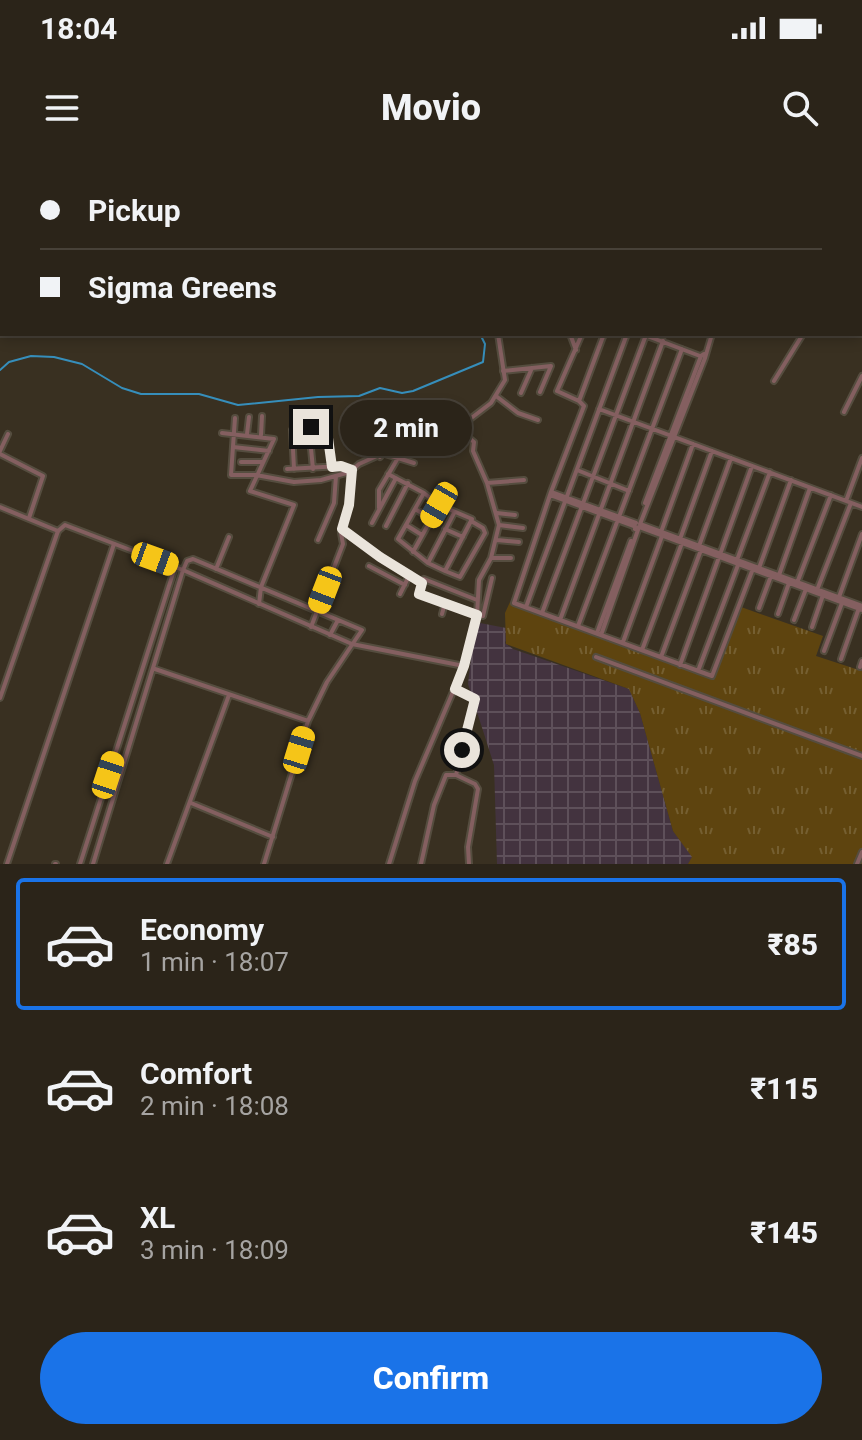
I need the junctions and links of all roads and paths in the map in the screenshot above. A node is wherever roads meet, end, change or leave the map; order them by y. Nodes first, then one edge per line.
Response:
1 (498, 336) edge
2 (571, 336) edge
3 (581, 336) edge
4 (603, 336) edge
5 (626, 336) edge
6 (644, 336) edge
7 (647, 336) edge
8 (711, 336) edge
9 (802, 336) edge
10 (663, 341) junction
11 (682, 349) junction
12 (576, 351) junction
13 (703, 355) junction
14 (532, 368) junction
15 (503, 371) junction
16 (862, 376) edge
17 (774, 381) dead end
18 (540, 392) dead end
19 (521, 393) dead end
20 (496, 396) junction
21 (579, 401) junction
22 (385, 404) dead end
23 (356, 407) dead end
24 (599, 409) junction
25 (844, 412) dead end
26 (308, 414) dead end
27 (616, 415) junction
28 (262, 416) dead end
29 (249, 417) dead end
30 (235, 418) dead end
31 (538, 420) dead end
32 (633, 422) junction
33 (309, 428) junction
34 (652, 429) junction
35 (459, 430) junction
36 (222, 433) dead end
37 (8, 434) dead end
38 (234, 434) junction
39 (247, 434) junction
40 (265, 436) junction
41 (672, 436) junction
42 (311, 439) junction
43 (693, 444) junction
44 (233, 447) junction
45 (267, 451) junction
46 (712, 451) junction
47 (0, 452) edge
48 (383, 455) junction
49 (398, 458) junction
50 (731, 458) junction
51 (862, 458) edge
52 (241, 462) dead end
53 (262, 462) junction
54 (414, 463) dead end
55 (752, 466) junction
56 (332, 467) junction
57 (287, 469) dead end
58 (294, 469) junction
59 (313, 469) junction
60 (577, 470) junction
61 (351, 471) junction
62 (770, 472) junction
63 (388, 474) junction
64 (256, 475) junction
65 (336, 476) junction
66 (593, 477) junction
67 (396, 478) junction
68 (524, 480) dead end
69 (791, 480) junction
70 (408, 483) junction
71 (487, 483) junction
72 (611, 484) junction
73 (810, 488) junction
74 (629, 491) junction
75 (424, 493) junction
76 (551, 493) junction
77 (831, 495) junction
78 (566, 499) junction
79 (848, 502) junction
80 (439, 505) junction
81 (582, 505) junction
82 (0, 507) edge
83 (862, 507) edge
84 (379, 508) junction
85 (415, 509) junction
86 (600, 511) junction
87 (454, 513) junction
88 (497, 513) junction
89 (515, 515) dead end
90 (29, 518) junction
91 (618, 518) junction
92 (431, 519) junction
93 (471, 521) junction
94 (372, 523) dead end
95 (406, 525) junction
96 (499, 525) junction
97 (638, 525) junction
98 (386, 526) dead end
99 (523, 528) dead end
100 (342, 529) junction
101 (445, 529) junction
102 (58, 531) junction
103 (661, 534) junction
104 (862, 534) edge
105 (422, 535) junction
106 (229, 537) dead end
107 (463, 537) junction
108 (318, 540) dead end
109 (497, 540) junction
110 (681, 541) junction
111 (519, 542) dead end
112 (114, 544) junction
113 (700, 548) junction
114 (413, 552) junction
115 (720, 555) junction
116 (491, 558) junction
117 (511, 558) dead end
118 (738, 562) junction
119 (428, 563) junction
120 (369, 566) dead end
121 (175, 567) junction
122 (755, 568) junction
123 (216, 569) junction
124 (183, 570) junction
125 (445, 571) junction
126 (410, 574) junction
127 (779, 575) junction
128 (771, 576) junction
129 (492, 578) dead end
130 (422, 583) junction
131 (789, 583) junction
132 (797, 584) junction
133 (405, 585) junction
134 (261, 587) junction
135 (806, 589) junction
136 (817, 591) junction
137 (400, 594) dead end
138 (823, 595) junction
139 (862, 598) edge
140 (477, 600) junction
141 (840, 600) junction
142 (445, 603) junction
143 (258, 604) junction
144 (526, 607) junction
145 (861, 607) edge
146 (759, 608) dead end
147 (317, 613) junction
148 (542, 613) junction
149 (442, 614) dead end
150 (778, 614) dead end
151 (477, 615) junction
152 (338, 620) junction
153 (560, 620) junction
154 (794, 620) dead end
155 (578, 626) junction
156 (311, 627) junction
157 (812, 627) dead end
158 (599, 634) junction
159 (330, 635) junction
160 (623, 642) junction
161 (352, 644) junction
162 (642, 650) junction
163 (824, 651) dead end
164 (596, 657) dead end
165 (661, 657) junction
166 (841, 659) dead end
167 (680, 665) junction
168 (464, 666) junction
169 (155, 669) junction
170 (698, 671) junction
171 (455, 689) junction
172 (229, 695) junction
173 (0, 698) edge
174 (308, 721) junction
175 (862, 756) edge
176 (456, 775) junction
177 (191, 803) junction
178 (273, 837) junction
179 (862, 852) edge
180 (7, 864) edge
181 (80, 864) edge
182 (93, 864) edge
183 (167, 864) edge
184 (264, 864) edge
185 (389, 864) edge
186 (421, 864) edge
187 (469, 864) edge
188 (857, 864) edge

1 - 15 street
2 - 12 street
3 - 12 street
4 - 21 street
5 - 24 street
6 - 27 street
7 - 10 street
8 - 13 street
9 - 17 street
10 - 11 street
10 - 32 street
11 - 13 street
11 - 34 street
12 - 21 street
13 - 41 street
14 - 15 street
14 - 18 street
14 - 19 street
15 - 20 street
16 - 25 street
20 - 31 street
20 - 35 street
21 - 76 street
22 - 48 street
23 - 48 street
24 - 27 street
24 - 60 street
26 - 33 street
27 - 32 street
27 - 66 street
28 - 40 street
29 - 39 street
30 - 38 street
32 - 34 street
32 - 72 street
33 - 42 street
33 - 58 street
34 - 41 street
34 - 74 street
35 - 48 street
35 - 71 street
36 - 38 street
37 - 47 street
38 - 39 street
38 - 44 street
39 - 40 street
40 - 45 street
41 - 43 street
41 - 97 street
42 - 56 street
42 - 59 street
43 - 46 street
43 - 103 street
44 - 45 street
44 - 64 street
45 - 53 street
46 - 50 street
46 - 110 street
47 - 90 street
48 - 49 street
48 - 61 street
49 - 54 street
49 - 63 street
50 - 55 street
50 - 113 street
51 - 79 street
52 - 53 street
53 - 64 street
55 - 62 street
55 - 115 street
56 - 59 street
56 - 61 street
57 - 58 street
58 - 59 street
60 - 66 street
60 - 78 street
61 - 65 street
61 - 100 street
62 - 69 street
62 - 118 street
63 - 67 street
63 - 84 street
64 - 65 street
64 - 134 street
65 - 108 street
66 - 72 street
66 - 81 street
67 - 70 street
67 - 84 street
68 - 71 street
69 - 73 street
69 - 122 street
70 - 75 street
70 - 98 street
71 - 88 street
72 - 74 street
72 - 86 street
73 - 77 street
73 - 127 street
74 - 91 street
75 - 80 street
75 - 85 street
76 - 78 street
76 - 144 street
77 - 79 street
77 - 132 street
78 - 81 street
78 - 144 street
79 - 83 street
79 - 136 street
80 - 87 street
80 - 92 street
81 - 86 street
81 - 148 street
82 - 90 street
84 - 94 street
85 - 92 street
85 - 95 street
86 - 91 street
86 - 153 street
87 - 93 street
87 - 101 street
88 - 89 street
88 - 96 street
90 - 102 street
91 - 97 street
91 - 155 street
92 - 105 street
93 - 107 street
93 - 125 street
95 - 105 street
95 - 114 street
96 - 99 street
96 - 109 street
97 - 103 street
97 - 158 street
100 - 126 street
100 - 147 street
101 - 107 street
101 - 119 street
102 - 112 street
102 - 173 street
103 - 110 street
103 - 160 street
104 - 141 street
105 - 114 street
106 - 123 street
107 - 125 street
109 - 111 street
109 - 116 street
110 - 113 street
110 - 162 street
112 - 121 street
112 - 180 street
113 - 115 street
113 - 165 street
114 - 119 street
115 - 118 street
115 - 167 street
116 - 117 street
116 - 140 street
118 - 122 street
118 - 170 street
119 - 125 street
120 - 133 street
121 - 124 street
121 - 181 street
122 - 127 street
122 - 128 street
122 - 170 street
123 - 124 street
123 - 134 street
124 - 143 street
124 - 169 street
126 - 130 street
126 - 133 street
127 - 132 street
128 - 131 street
128 - 146 street
129 - 151 street
130 - 140 street
130 - 142 street
131 - 132 street
131 - 150 street
132 - 135 street
132 - 136 street
133 - 137 street
134 - 143 street
134 - 147 street
135 - 136 street
135 - 154 street
136 - 138 street
136 - 141 street
138 - 141 street
138 - 157 street
139 - 145 street
140 - 151 street
141 - 145 street
141 - 163 street
142 - 149 street
142 - 151 street
143 - 156 street
144 - 148 street
145 - 166 street
147 - 152 street
147 - 156 street
148 - 153 street
151 - 168 street
152 - 159 street
152 - 161 street
153 - 155 street
155 - 158 street
156 - 159 street
158 - 160 street
159 - 161 street
160 - 162 street
161 - 168 street
161 - 174 street
162 - 165 street
164 - 175 street
165 - 167 street
167 - 170 street
168 - 171 street
169 - 172 street
169 - 182 street
171 - 176 street
171 - 185 street
172 - 174 street
172 - 177 street
174 - 178 street
176 - 186 street
176 - 187 street
177 - 178 street
177 - 183 street
178 - 184 street
179 - 188 street

